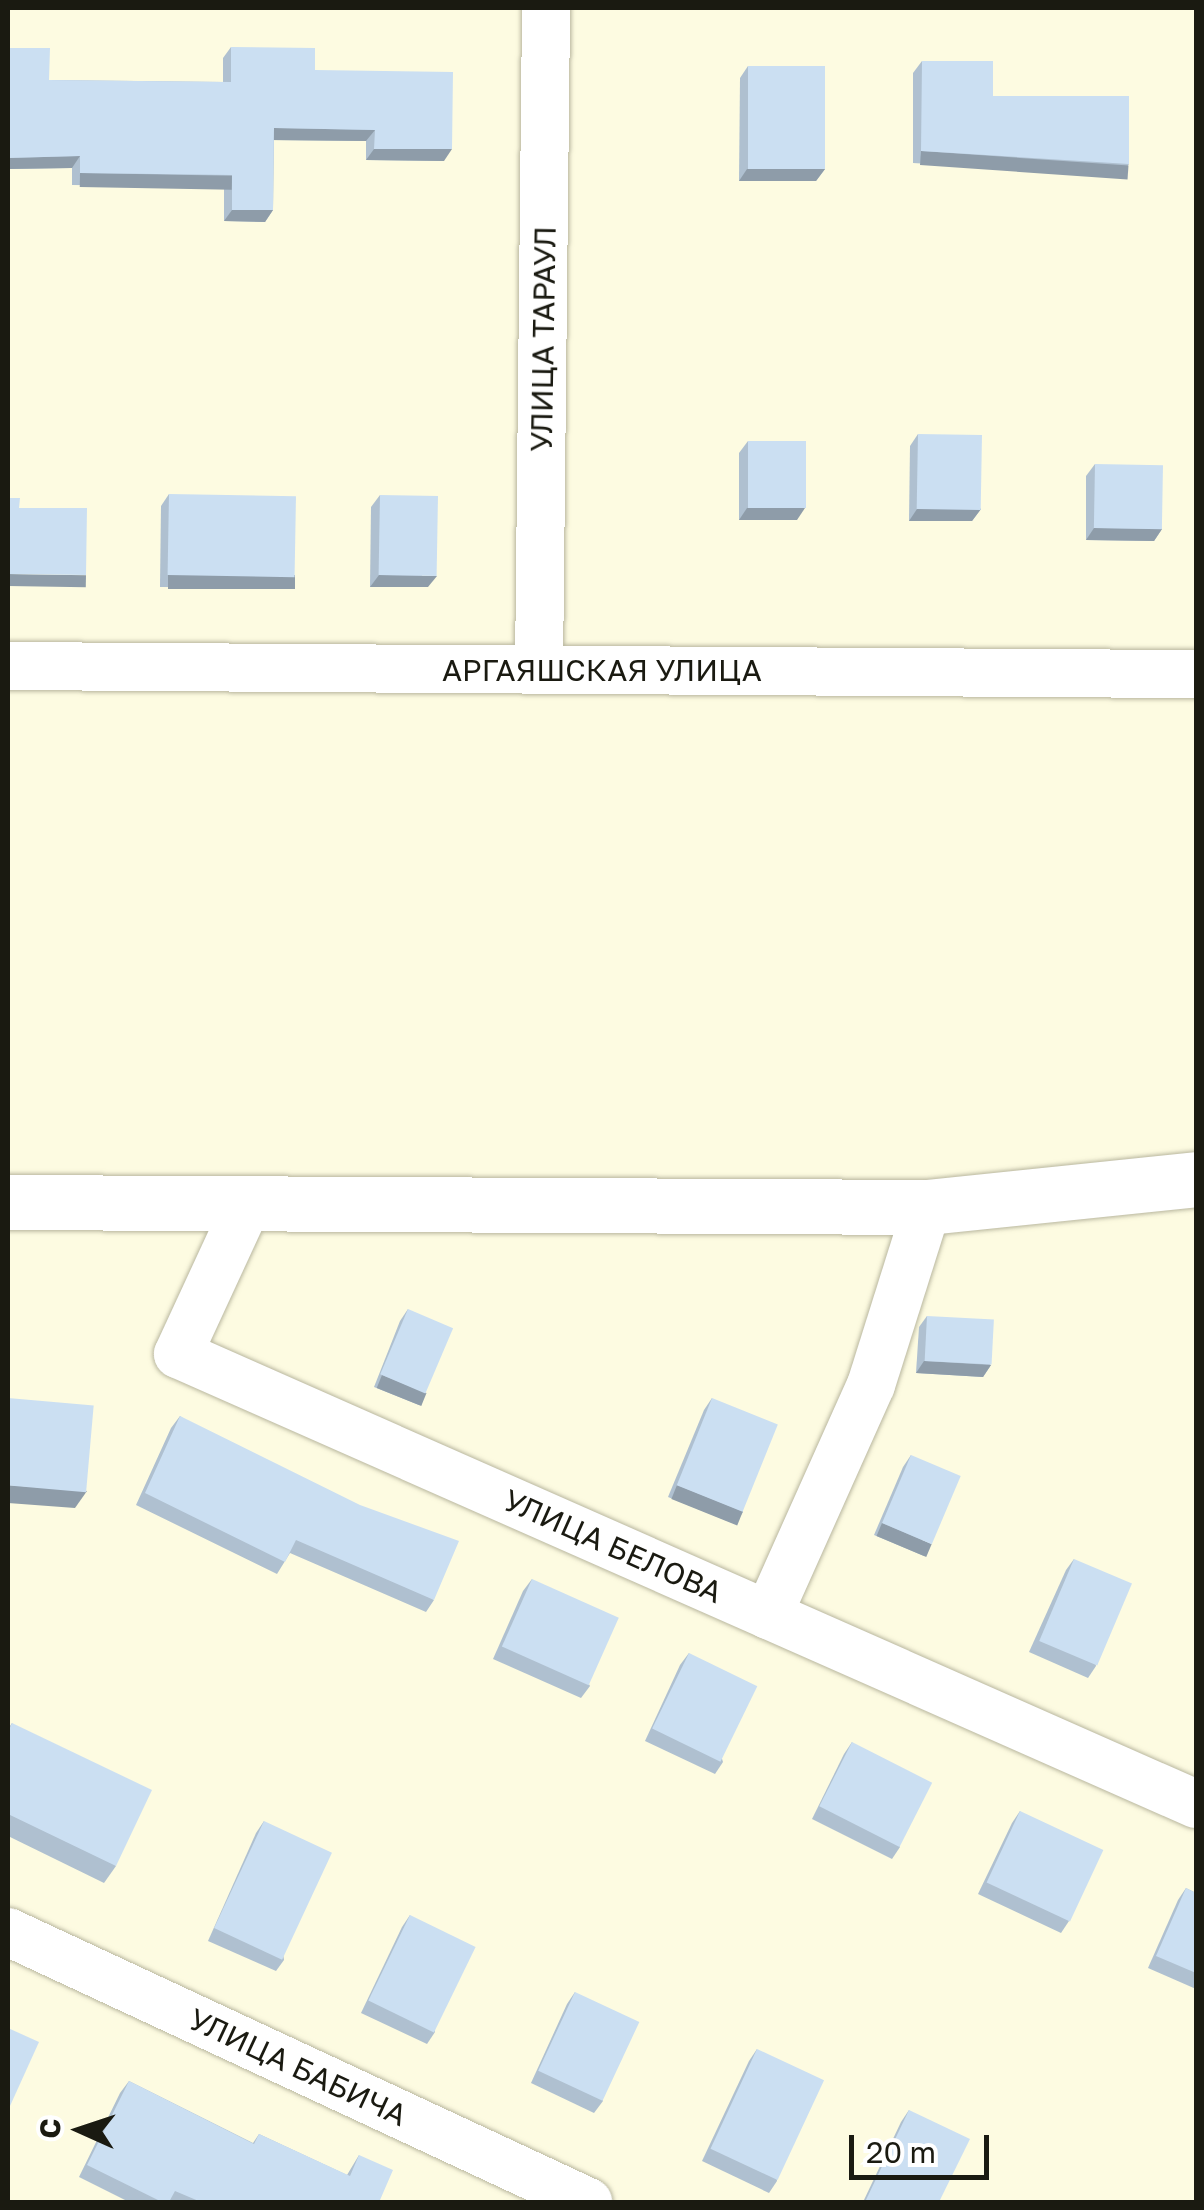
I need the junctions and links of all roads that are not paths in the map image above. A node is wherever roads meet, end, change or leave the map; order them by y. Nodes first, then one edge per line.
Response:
1 (546, 8) edge
2 (8, 666) edge
3 (539, 670) junction
4 (1196, 674) edge
5 (1196, 1179) edge
6 (8, 1202) edge
7 (246, 1207) junction
8 (927, 1207) junction
9 (768, 1614) junction
10 (1196, 1804) edge
11 (8, 1932) edge
12 (588, 2202) edge

1 - 3 street, УЛИЦА ТАРАУЛ
2 - 3 street, АРГАЯШСКАЯ УЛИЦА
3 - 4 street, АРГАЯШСКАЯ УЛИЦА
5 - 8 main road
6 - 7 main road
7 - 8 main road
7 - 9 street, УЛИЦА БЕЛОВА
8 - 9 street
9 - 10 street, УЛИЦА БЕЛОВА
11 - 12 street, УЛИЦА БАБИЧА

